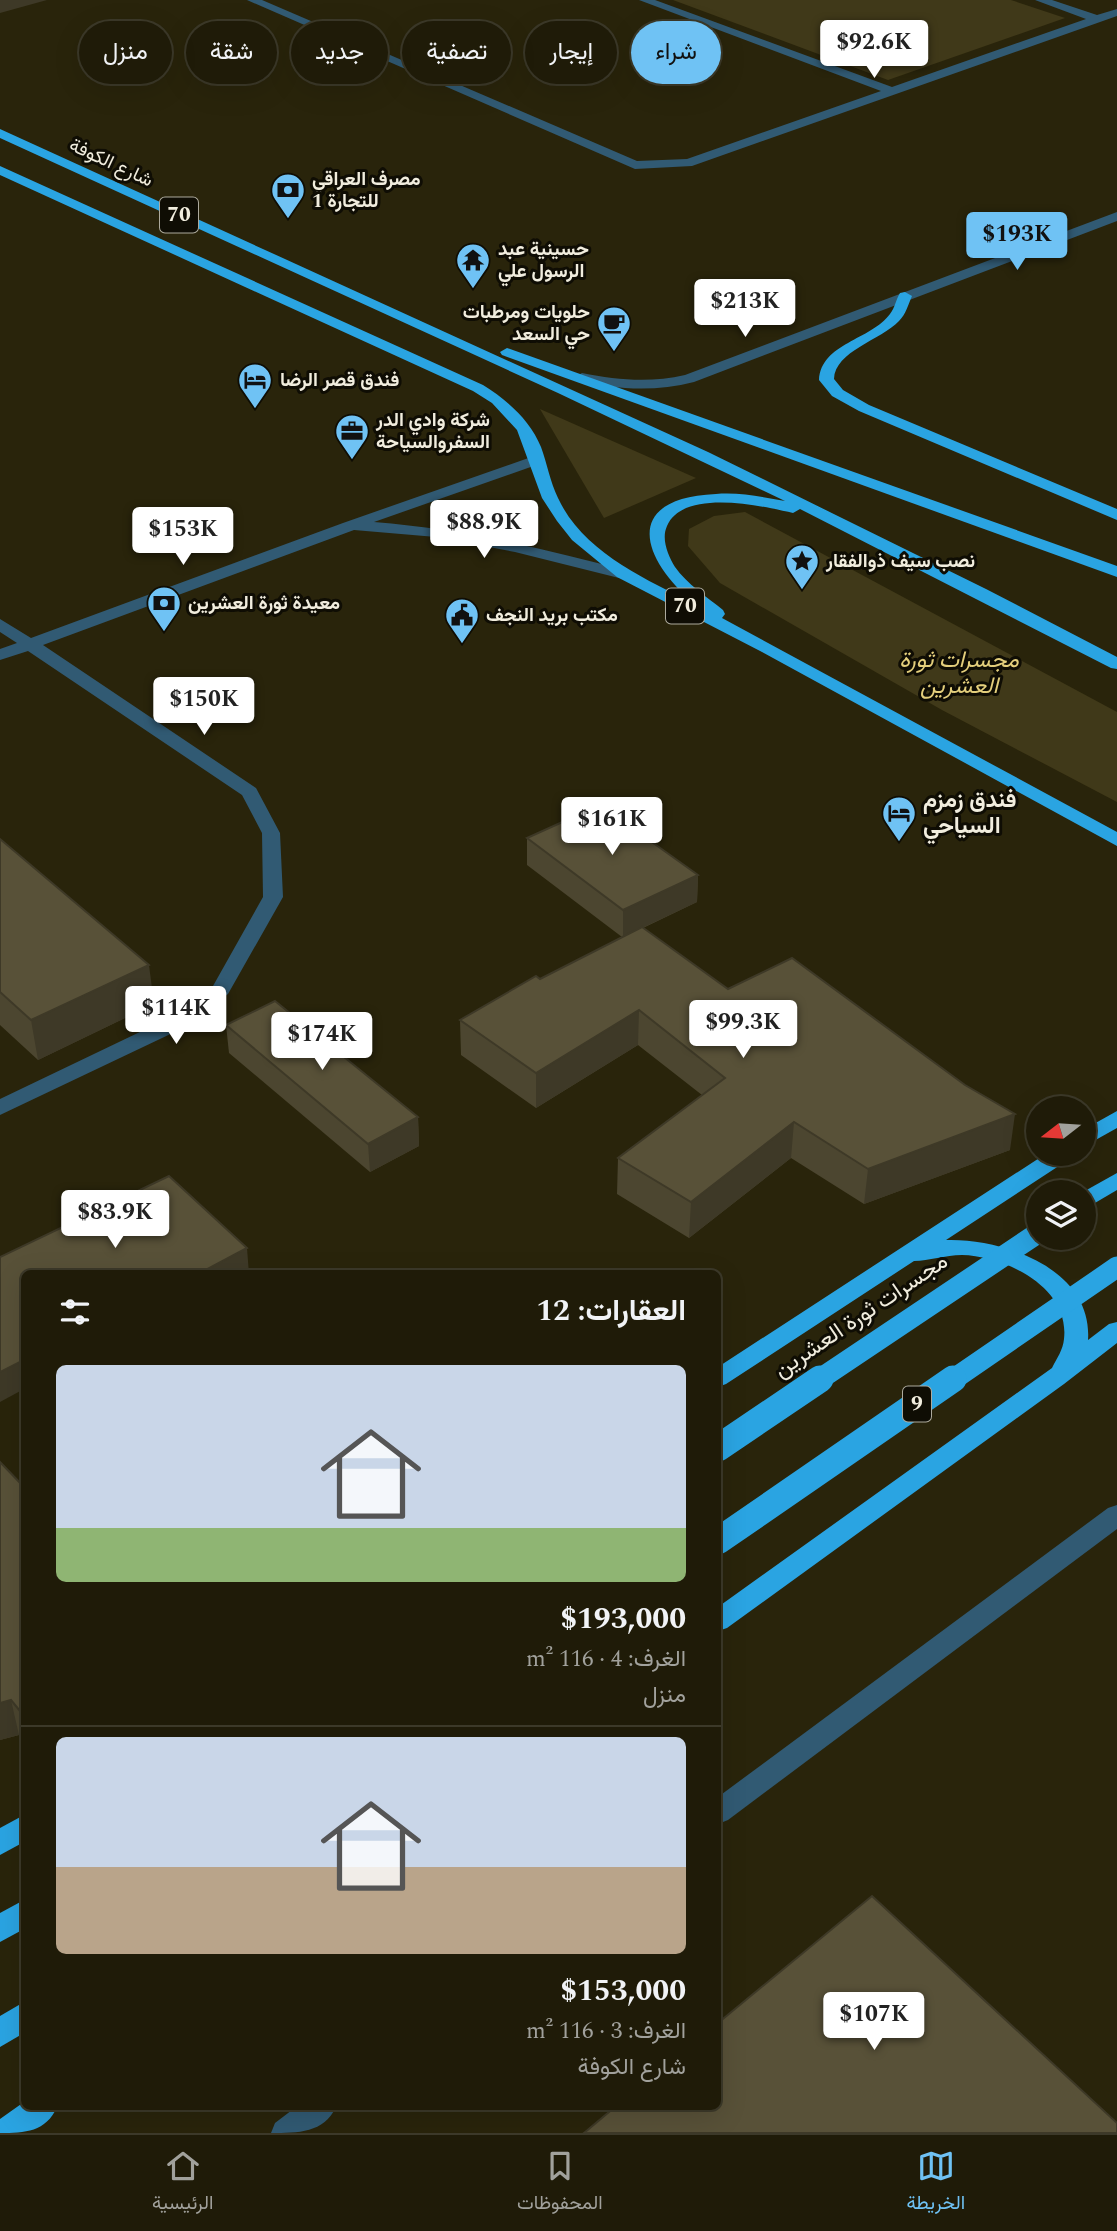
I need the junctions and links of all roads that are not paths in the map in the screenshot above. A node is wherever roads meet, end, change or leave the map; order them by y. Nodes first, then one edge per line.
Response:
1 (253, 0) edge
2 (645, 0) edge
3 (1041, 0) edge
4 (1117, 12) edge
5 (1097, 19) junction
6 (892, 91) junction
7 (0, 133) edge
8 (0, 170) edge
9 (1117, 216) edge
10 (905, 296) junction
11 (378, 305) junction
12 (582, 377) junction
13 (537, 460) junction
14 (1117, 514) edge
15 (349, 526) junction
16 (870, 537) junction
17 (1117, 572) edge
18 (623, 574) junction
19 (1009, 606) junction
20 (0, 624) edge
21 (30, 643) junction
22 (768, 648) junction
23 (1117, 651) edge
24 (0, 655) edge
25 (1117, 664) edge
26 (1117, 840) edge
27 (0, 1108) edge
28 (1117, 1118) edge
29 (1096, 1132) edge
30 (1043, 1166) edge
31 (1117, 1180) edge
32 (1096, 1194) edge
33 (1026, 1241) edge
34 (895, 1263) junction
35 (1117, 1267) edge
36 (1117, 1330) edge
37 (721, 1376) edge
38 (1056, 1378) junction
39 (721, 1446) edge
40 (1117, 1515) edge
41 (721, 1539) edge
42 (721, 1619) edge
43 (721, 1810) edge
44 (21, 1829) edge
45 (0, 1843) edge
46 (21, 1915) edge
47 (0, 1929) edge
48 (21, 2018) edge
49 (0, 2033) edge
50 (38, 2110) edge
51 (317, 2110) edge
52 (6, 2133) edge
53 (286, 2133) edge

1 - 6 street
2 - 6 street
3 - 5 street
4 - 5 street
5 - 6 street
7 - 11 highway, شارع الكوفة / 70
8 - 13 highway, 70
9 - 10 street
10 - 12 street
10 - 14 highway
11 - 12 highway
11 - 16 highway, 70
12 - 17 highway
13 - 15 street
13 - 18 highway, 70
15 - 18 street
15 - 21 street
16 - 19 highway, 70
16 - 22 highway
18 - 22 highway, 70
19 - 23 highway
19 - 25 highway, 70
20 - 21 street
21 - 24 street
21 - 27 street
22 - 26 highway, 70
28 - 29 highway
30 - 34 highway
31 - 32 highway
33 - 39 highway, مجسرات ثورة العشرين, bridge
34 - 37 highway
34 - 38 highway
35 - 41 highway, 9, bridge
36 - 38 highway
38 - 42 highway
40 - 43 street
44 - 45 highway
46 - 47 highway
48 - 49 highway
50 - 52 highway
51 - 53 street

